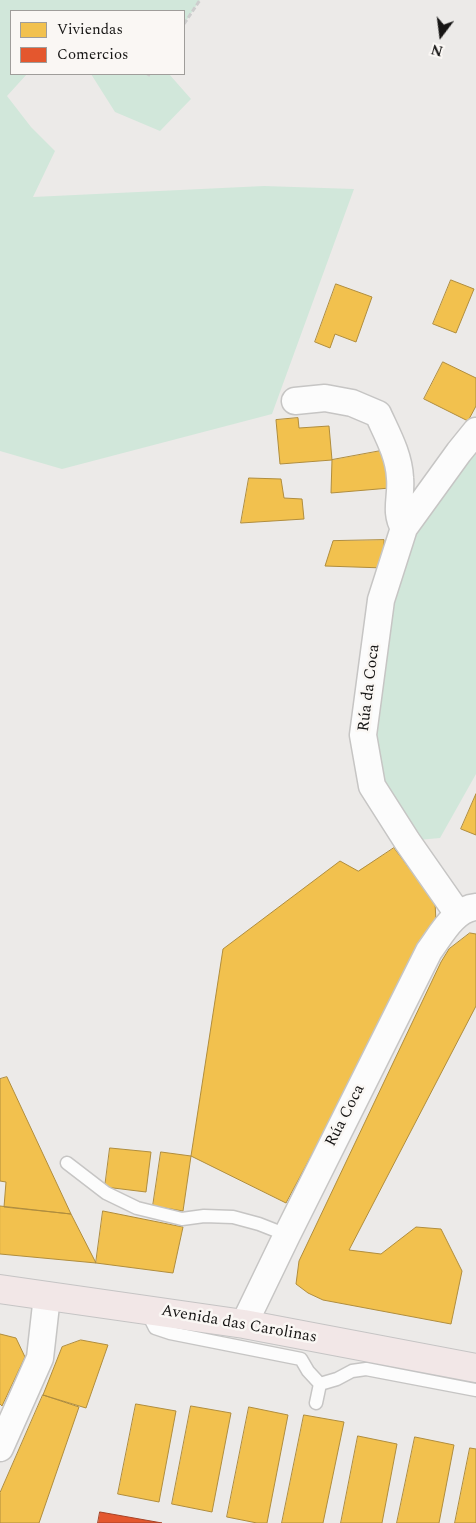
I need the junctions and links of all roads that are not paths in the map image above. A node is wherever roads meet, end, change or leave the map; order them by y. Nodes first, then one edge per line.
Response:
1 (296, 401) dead end
2 (476, 431) edge
3 (404, 528) junction
4 (467, 911) edge
5 (67, 1163) dead end
6 (286, 1235) junction
7 (0, 1289) edge
8 (47, 1296) junction
9 (146, 1310) junction
10 (244, 1324) junction
11 (476, 1368) edge
12 (320, 1384) junction
13 (476, 1390) edge
14 (316, 1403) dead end
15 (0, 1448) edge

1 - 3 street
2 - 3 street, Rúa da Coca
3 - 4 street, Rúa da Coca
4 - 6 street, Rúa Coca
5 - 6 lane
6 - 10 street, Rúa Coca
7 - 8 main road, Avenida das Carolinas
8 - 9 main road, Avenida das Carolinas
8 - 15 street
9 - 10 main road, Avenida das Carolinas
9 - 12 lane
10 - 11 main road, Avenida das Carolinas
12 - 13 lane
12 - 14 lane

